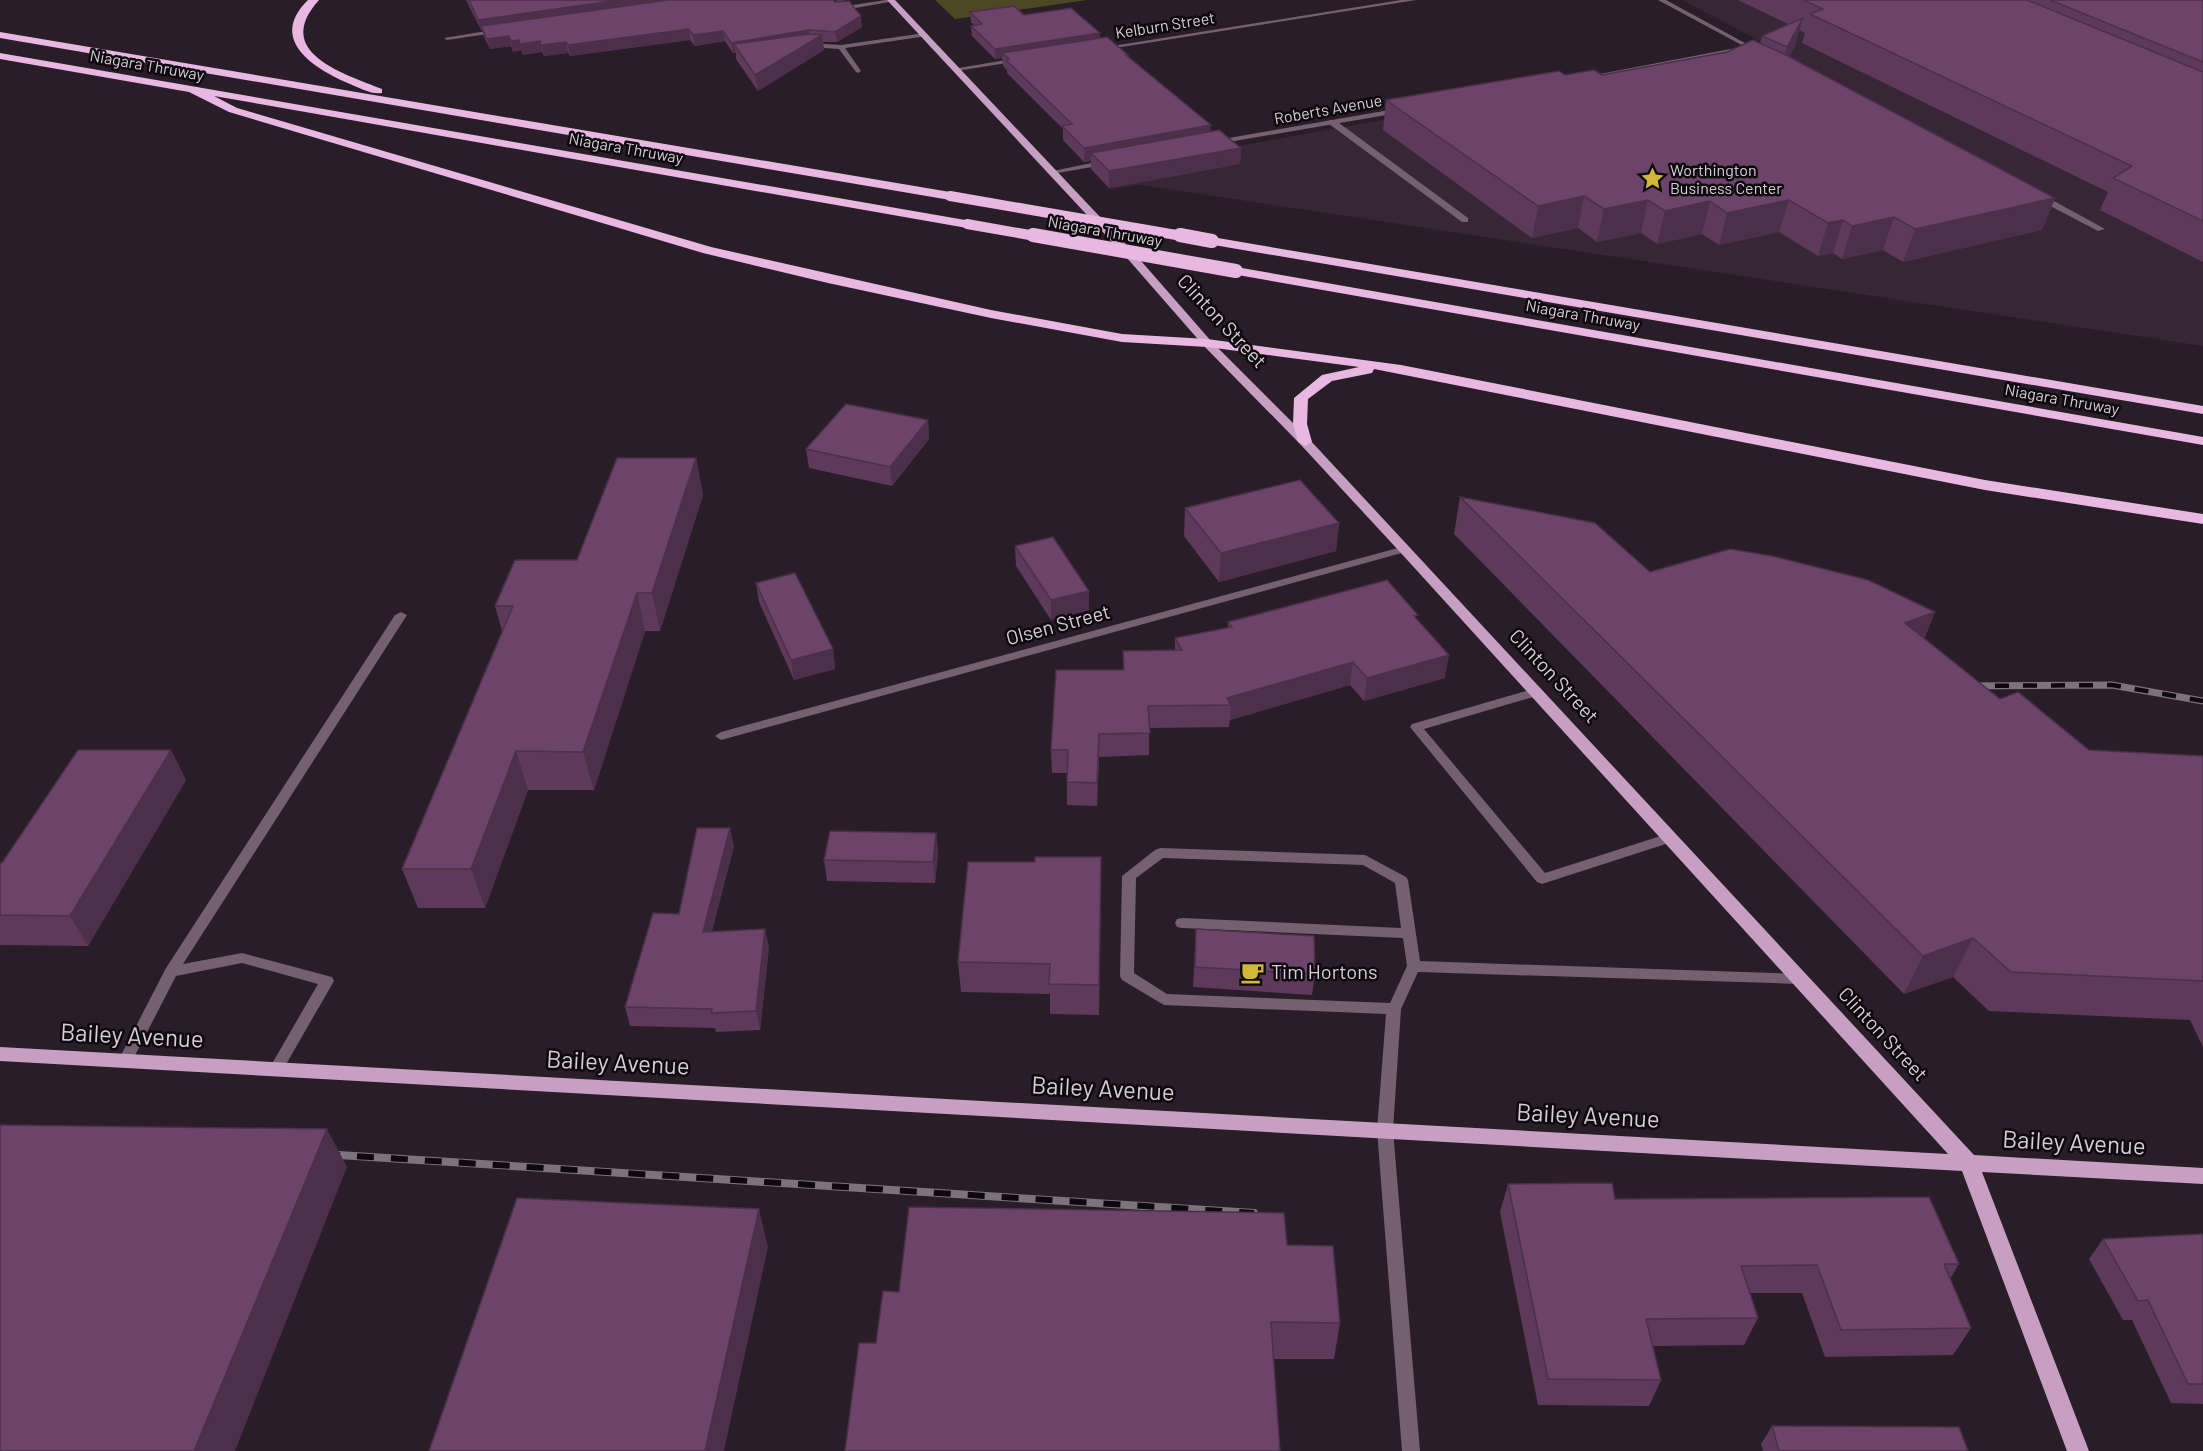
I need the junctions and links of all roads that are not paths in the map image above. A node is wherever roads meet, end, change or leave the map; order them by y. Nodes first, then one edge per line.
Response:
1 (314, 0) edge
2 (831, 0) edge
3 (891, 0) edge
4 (1413, 0) edge
5 (1661, 0) edge
6 (505, 30) edge
7 (0, 35) edge
8 (925, 35) junction
9 (447, 38) dead end
10 (800, 46) edge
11 (841, 47) junction
12 (1096, 49) edge
13 (1719, 53) junction
14 (0, 56) edge
15 (1032, 58) edge
16 (1729, 58) edge
17 (956, 69) junction
18 (858, 71) dead end
19 (1579, 78) edge
20 (193, 90) junction
21 (411, 104) junction
22 (1414, 107) edge
23 (1332, 122) junction
24 (1204, 145) edge
25 (1110, 162) edge
26 (1052, 172) junction
27 (2027, 190) edge
28 (1465, 220) dead end
29 (2101, 229) dead end
30 (1207, 343) junction
31 (1401, 369) junction
32 (2203, 410) edge
33 (2203, 441) edge
34 (1305, 442) junction
35 (2203, 519) edge
36 (1405, 549) junction
37 (401, 615) dead end
38 (1536, 692) junction
39 (721, 736) dead end
40 (1670, 838) junction
41 (1182, 923) dead end
42 (1408, 933) junction
43 (1414, 966) junction
44 (171, 972) junction
45 (1800, 979) junction
46 (1394, 1009) junction
47 (0, 1054) edge
48 (125, 1061) junction
49 (276, 1069) junction
50 (1385, 1130) junction
51 (1968, 1162) junction
52 (2203, 1176) edge
53 (1411, 1451) edge
54 (2078, 1451) edge

1 - 21 highway
2 - 3 street
3 - 8 main road, Clinton Street
4 - 12 street, Kelburn Street
5 - 13 street
6 - 9 street
7 - 21 highway, Niagara Thruway
8 - 11 street
8 - 17 main road, Clinton Street
10 - 11 street
11 - 18 street
13 - 16 street
13 - 19 street
14 - 20 highway, Niagara Thruway
15 - 17 street
17 - 26 main road, Clinton Street
20 - 30 highway
20 - 33 highway, Niagara Thruway, bridge
21 - 32 highway, Niagara Thruway, bridge
22 - 23 street, Roberts Avenue
23 - 24 street, Roberts Avenue
23 - 28 street
25 - 26 street
26 - 30 main road, Clinton Street
27 - 29 street
30 - 31 highway
30 - 34 main road, Clinton Street
31 - 34 highway
31 - 35 highway
34 - 36 main road, Clinton Street
36 - 38 main road, Clinton Street
36 - 39 street, Olsen Street
37 - 44 street
38 - 40 main road, Clinton Street
38 - 40 street
40 - 45 main road, Clinton Street
41 - 42 street
42 - 43 street
42 - 46 street
43 - 45 street
43 - 46 street
44 - 48 street
44 - 49 street
45 - 51 main road, Clinton Street
46 - 50 street
47 - 48 main road, Bailey Avenue
48 - 49 main road, Bailey Avenue
49 - 50 main road, Bailey Avenue
50 - 51 main road, Bailey Avenue
50 - 53 street
51 - 52 main road, Bailey Avenue
51 - 54 main road, Clinton Street

